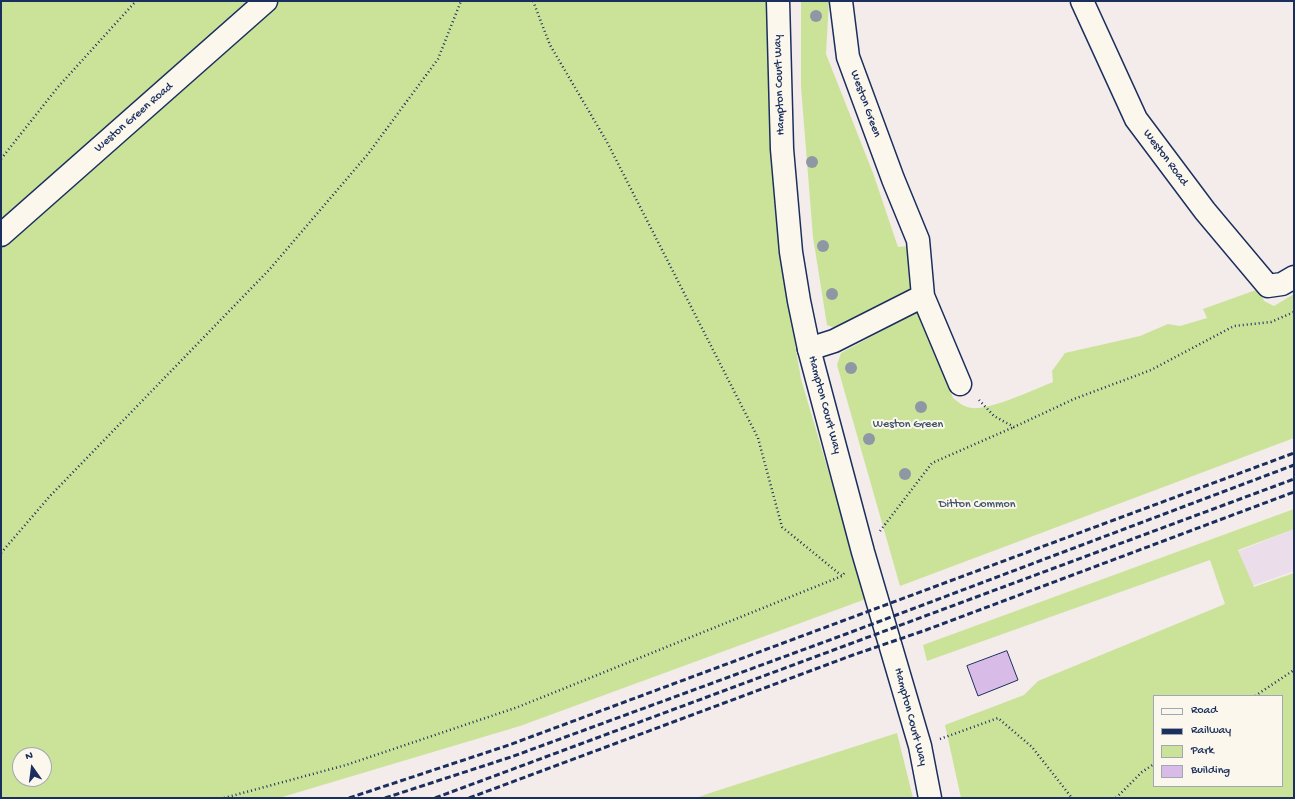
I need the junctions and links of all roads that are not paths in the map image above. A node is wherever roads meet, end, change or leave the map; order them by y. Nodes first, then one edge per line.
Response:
1 (266, 1) edge
2 (778, 1) edge
3 (841, 1) edge
4 (1082, 1) edge
5 (1, 236) edge
6 (1288, 280) edge
7 (922, 296) junction
8 (809, 349) junction
9 (960, 384) dead end
10 (930, 798) edge

1 - 5 main road, Weston Green Road
2 - 8 main road, Hampton Court Way
3 - 7 main road, Weston Green
4 - 6 main road, Weston Road
7 - 8 main road
7 - 9 main road, Weston Green
8 - 10 main road, Hampton Court Way

